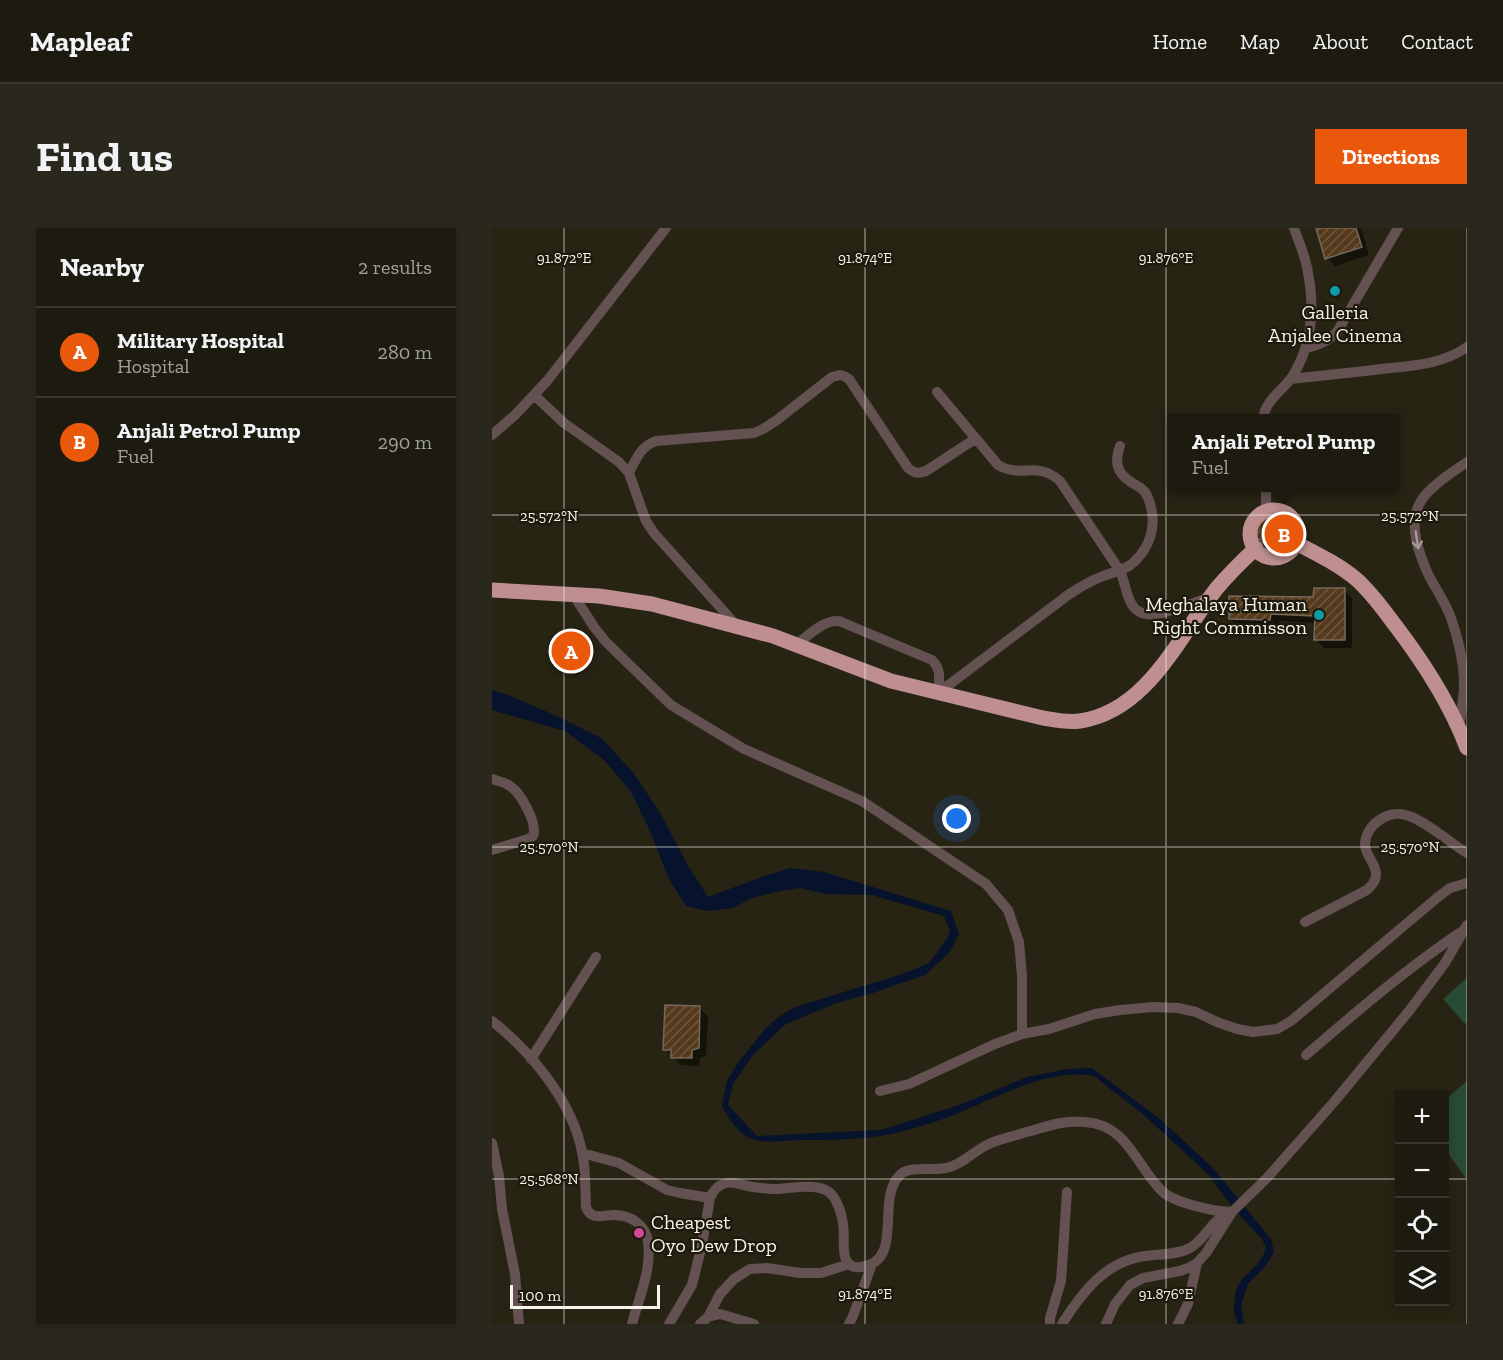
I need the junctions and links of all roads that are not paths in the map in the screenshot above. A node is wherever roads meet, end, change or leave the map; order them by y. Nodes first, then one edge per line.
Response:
1 (666, 228) edge
2 (1294, 228) edge
3 (1398, 228) edge
4 (1467, 347) edge
5 (1306, 348) junction
6 (1291, 379) junction
7 (937, 392) dead end
8 (534, 394) junction
9 (1264, 414) edge
10 (492, 435) edge
11 (975, 439) junction
12 (1120, 446) dead end
13 (1467, 462) edge
14 (629, 473) junction
15 (1266, 492) edge
16 (1266, 511) junction
17 (1296, 543) junction
18 (1256, 548) junction
19 (1120, 571) junction
20 (492, 590) edge
21 (573, 594) junction
22 (1211, 597) junction
23 (736, 626) junction
24 (797, 644) junction
25 (938, 693) junction
26 (1459, 726) junction
27 (1467, 748) edge
28 (492, 779) edge
29 (492, 850) edge
30 (1467, 853) edge
31 (1467, 883) edge
32 (1305, 922) dead end
33 (1465, 928) edge
34 (596, 957) dead end
35 (492, 1021) edge
36 (1022, 1034) junction
37 (1306, 1055) dead end
38 (531, 1059) junction
39 (880, 1091) dead end
40 (492, 1143) edge
41 (582, 1153) junction
42 (1067, 1192) dead end
43 (710, 1198) junction
44 (1232, 1212) junction
45 (1197, 1263) junction
46 (849, 1264) junction
47 (872, 1264) junction
48 (704, 1320) edge
49 (519, 1324) edge
50 (632, 1324) edge
51 (669, 1324) edge
52 (754, 1324) edge
53 (849, 1324) edge
54 (1050, 1324) edge
55 (1062, 1324) edge
56 (1106, 1324) edge
57 (1178, 1324) edge

1 - 8 street
2 - 5 street
3 - 5 street
4 - 6 street
5 - 6 street
6 - 9 street
7 - 11 street
8 - 10 street
8 - 14 street
11 - 14 street
11 - 19 street
12 - 19 street
13 -> 26 street
14 - 23 street
15 - 16 street
16 - 17 highway
16 - 18 highway
17 - 18 highway
17 - 26 highway
18 - 22 highway
19 - 22 street
19 - 25 street
20 - 21 highway
21 - 23 highway
21 - 36 street
22 - 25 highway
23 - 24 highway
24 - 25 highway
24 - 25 street
26 - 27 highway
28 - 29 street
30 - 32 street
31 - 36 street
33 - 37 street
33 - 44 street
34 - 38 street
35 - 38 street
36 - 39 street
38 - 41 street
40 - 49 street
41 - 43 street
41 - 50 street
42 - 54 street
43 - 46 street
43 - 51 street
44 - 45 street
44 - 47 street
44 - 55 street
45 - 56 street
45 - 57 street
46 - 47 street
46 - 48 street
47 - 53 street
48 - 52 street

